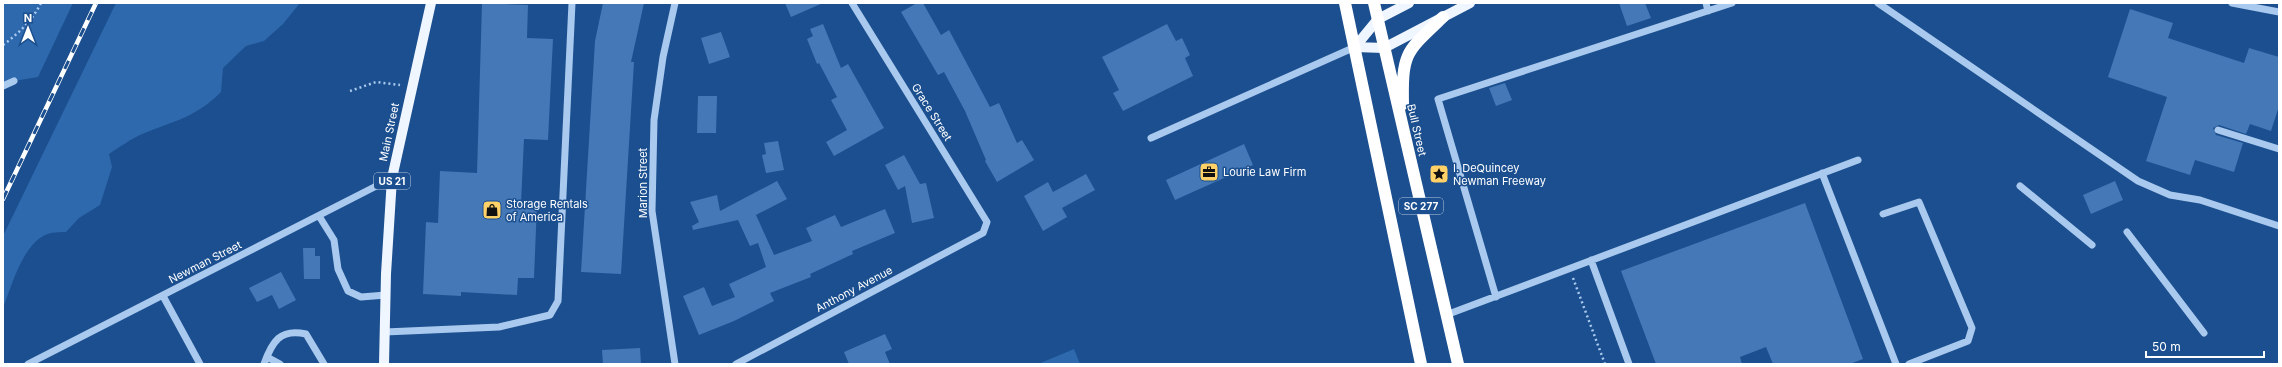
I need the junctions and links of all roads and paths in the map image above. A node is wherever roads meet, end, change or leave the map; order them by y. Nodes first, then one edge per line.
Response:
1 (41, 3) edge
2 (431, 3) edge
3 (572, 3) edge
4 (675, 3) edge
5 (852, 3) edge
6 (1345, 3) edge
7 (1374, 3) edge
8 (1409, 3) edge
9 (1470, 3) edge
10 (1706, 3) edge
11 (1732, 3) edge
12 (1878, 3) edge
13 (2232, 3) edge
14 (1708, 11) junction
15 (2279, 12) edge
16 (1443, 17) junction
17 (1378, 19) junction
18 (3, 45) edge
19 (1355, 47) junction
20 (1384, 48) junction
21 (14, 81) dead end
22 (3, 86) edge
23 (411, 87) junction
24 (350, 91) dead end
25 (1403, 129) junction
26 (2218, 130) dead end
27 (1151, 138) dead end
28 (2279, 149) edge
29 (1858, 160) dead end
30 (1822, 173) junction
31 (392, 178) junction
32 (2020, 186) dead end
33 (1883, 214) dead end
34 (319, 216) junction
35 (2279, 226) edge
36 (2127, 232) dead end
37 (983, 233) joint
38 (2092, 245) dead end
39 (1591, 260) junction
40 (1569, 268) junction
41 (386, 295) junction
42 (163, 296) junction
43 (1496, 297) junction
44 (1446, 315) junction
45 (385, 332) junction
46 (2204, 333) dead end
47 (267, 357) junction
48 (28, 364) edge
49 (200, 364) edge
50 (264, 364) edge
51 (280, 364) edge
52 (324, 364) edge
53 (384, 364) edge
54 (675, 364) edge
55 (736, 364) edge
56 (1421, 364) edge
57 (1458, 364) edge
58 (1605, 364) edge
59 (1629, 364) edge
60 (1896, 364) edge
61 (1912, 364) edge

1 - 18 path
2 - 23 main road, Main Street / US 21
3 - 45 street
4 - 54 street, Marion Street
5 - 37 street, Grace Street
6 - 19 highway, SC 277
7 - 17 highway, SC 277
8 - 17 main road
9 - 16 main road
10 - 14 street
11 - 14 street
12 - 35 street
13 - 15 street
14 - 43 street
16 - 20 main road
16 - 25 highway
17 - 19 main road
17 - 20 highway, Bull Street / SC 277
19 - 20 main road
19 - 27 street
19 - 56 highway, SC 277
20 - 25 highway, Bull Street / SC 277
21 - 22 street
23 - 24 path
23 - 31 main road, Main Street / US 21
25 - 44 highway, Bull Street / SC 277
26 - 28 street
29 - 30 street
30 - 39 street
30 - 60 street
31 - 34 street, Newman Street
31 - 41 main road, Main Street / US 21
32 - 38 street
33 - 61 street
34 - 41 street
34 - 42 street, Newman Street
36 - 46 street
37 - 55 street, Anthony Avenue
39 - 40 street
39 - 59 street
40 - 43 street
40 - 58 path
41 - 45 main road, Main Street / US 21
42 - 48 street, Newman Street
42 - 49 street
43 - 44 street
44 - 57 highway, Bull Street / SC 277
45 - 53 main road, Main Street / US 21
47 - 50 street
47 - 51 street
47 - 52 street

